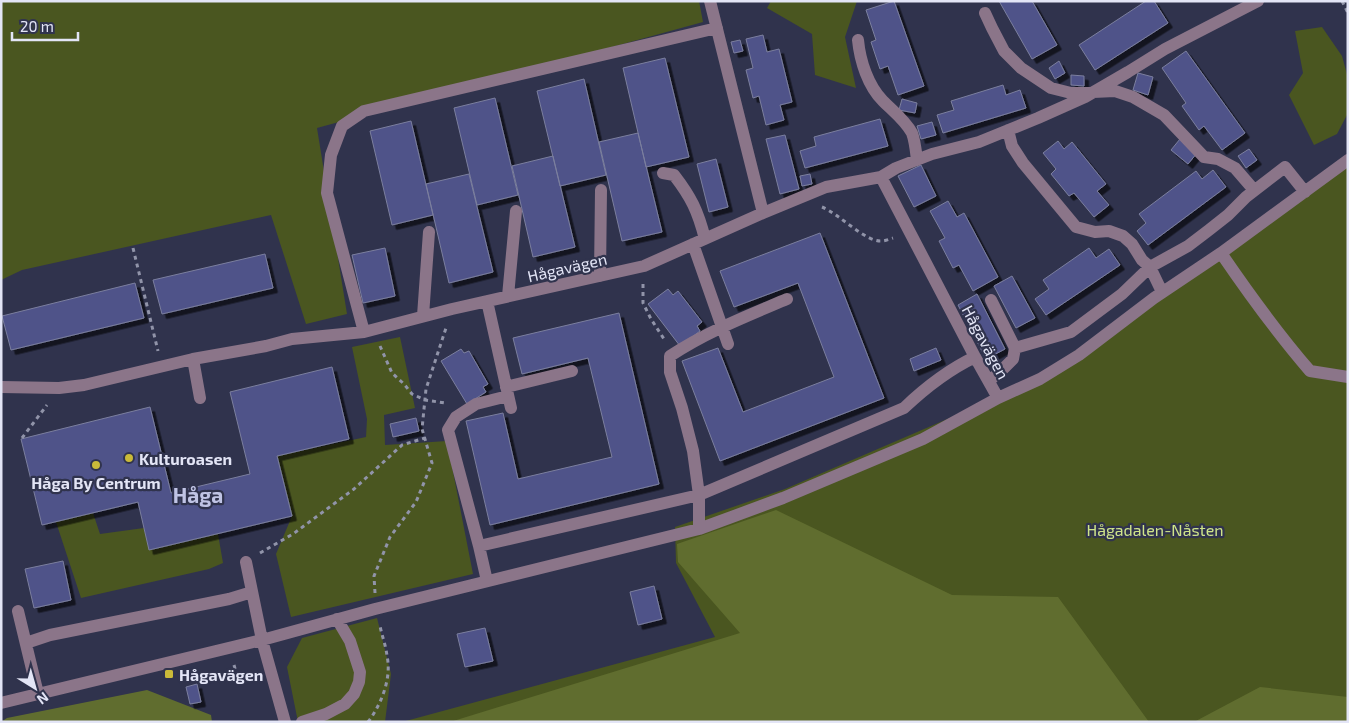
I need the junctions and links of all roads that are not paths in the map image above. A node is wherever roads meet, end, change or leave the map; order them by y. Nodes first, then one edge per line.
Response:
1 (710, 1) edge
2 (1258, 1) edge
3 (985, 13) dead end
4 (717, 28) junction
5 (858, 40) dead end
6 (1095, 92) junction
7 (1008, 130) junction
8 (918, 160) junction
9 (1348, 160) edge
10 (663, 173) dead end
11 (881, 177) junction
12 (601, 190) dead end
13 (1254, 190) junction
14 (1304, 192) junction
15 (516, 211) dead end
16 (762, 213) junction
17 (429, 232) dead end
18 (699, 241) junction
19 (1221, 253) junction
20 (1150, 267) junction
21 (600, 276) junction
22 (1162, 292) junction
23 (508, 296) junction
24 (788, 299) dead end
25 (991, 300) dead end
26 (488, 301) junction
27 (423, 316) junction
28 (722, 326) junction
29 (370, 330) junction
30 (728, 344) dead end
31 (1016, 348) junction
32 (976, 358) junction
33 (193, 359) junction
34 (572, 371) dead end
35 (1348, 376) edge
36 (989, 381) junction
37 (1, 387) edge
38 (509, 397) junction
39 (200, 398) dead end
40 (998, 398) junction
41 (699, 494) junction
42 (699, 529) junction
43 (479, 546) junction
44 (246, 562) road end
45 (486, 581) junction
46 (252, 592) junction
47 (18, 611) dead end
48 (337, 619) junction
49 (262, 640) junction
50 (26, 643) junction
51 (38, 694) junction
52 (1, 703) edge
53 (285, 722) edge
54 (302, 722) edge

1 - 4 street
2 - 6 street
3 - 6 street
4 - 16 street
4 - 29 street
5 - 8 street
6 - 7 street
6 - 13 street
7 - 8 street
7 - 20 street
8 - 11 street
9 - 14 street, Hågavägen
10 - 18 street
11 - 16 street, Hågavägen
11 - 32 street, Hågavägen
12 - 21 street
13 - 14 street
13 - 20 street
14 - 19 street, Hågavägen
15 - 23 street
16 - 18 street, Hågavägen
17 - 27 street
18 - 21 street, Hågavägen
18 - 28 street
19 - 22 street, Hågavägen
19 - 35 street
20 - 22 street
20 - 31 street
21 - 23 street, Hågavägen
22 - 40 street, Hågavägen
23 - 26 street, Hågavägen
24 - 28 street
25 - 31 street
26 - 27 street, Hågavägen
26 - 38 street
27 - 29 street, Hågavägen
28 - 30 street
28 - 41 street
29 - 33 street, Hågavägen
31 - 36 street
32 - 36 street, Hågavägen
32 - 41 street
33 - 37 street, Hågavägen
33 - 39 street
34 - 38 street
36 - 40 street, Hågavägen
38 - 43 street
40 - 42 street, Hågavägen
41 - 42 street
41 - 43 street
42 - 45 street, Hågavägen
43 - 45 street
44 - 46 street
45 - 48 street, Hågavägen
46 - 49 street
46 - 50 street
47 - 50 street
48 - 49 street, Hågavägen
48 - 54 street
49 - 51 street, Hågavägen
49 - 53 street
50 - 51 street
51 - 52 street, Hågavägen

